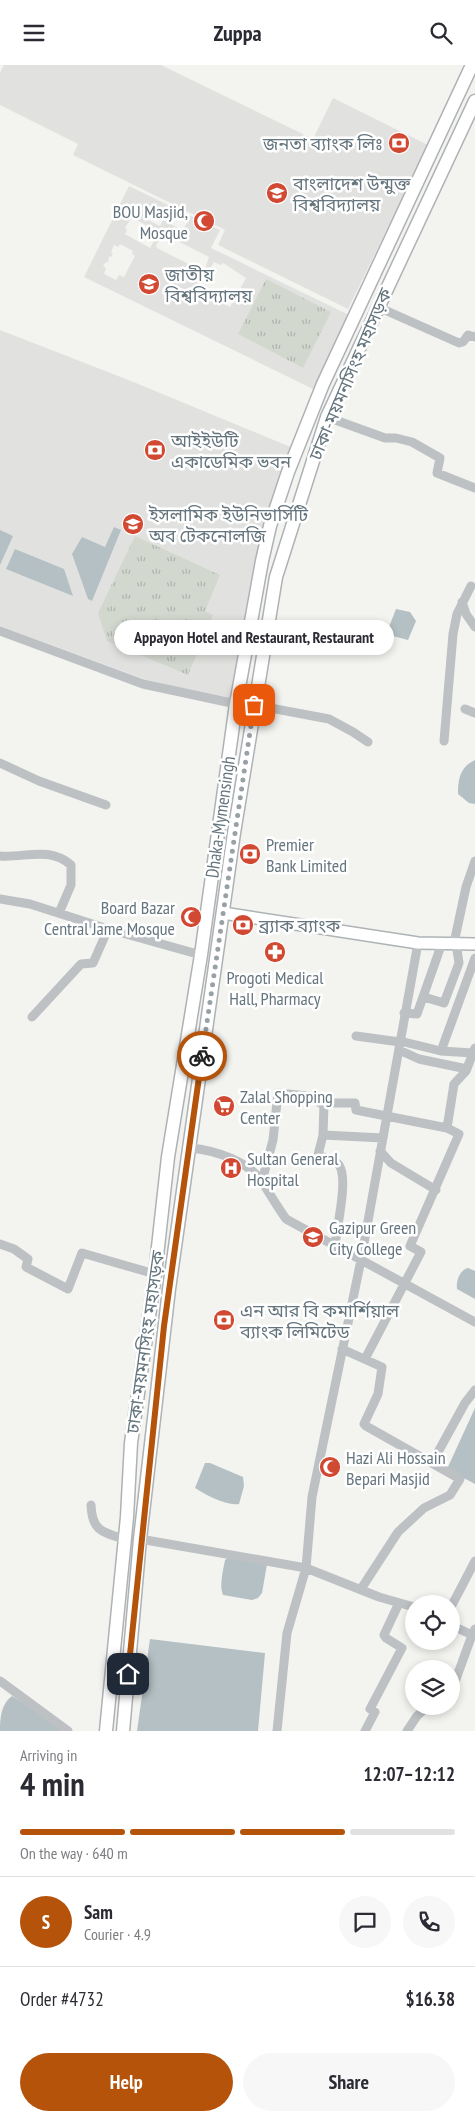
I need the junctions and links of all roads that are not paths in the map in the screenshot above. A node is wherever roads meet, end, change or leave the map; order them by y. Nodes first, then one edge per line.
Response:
1 (472, 65) edge
2 (475, 101) edge
3 (378, 307) junction
4 (475, 337) edge
5 (328, 417) junction
6 (475, 488) edge
7 (471, 586) dead end
8 (462, 602) junction
9 (475, 627) edge
10 (0, 631) edge
11 (236, 705) junction
12 (254, 705) junction
13 (465, 709) dead end
14 (475, 713) edge
15 (444, 741) dead end
16 (368, 743) dead end
17 (0, 763) edge
18 (106, 805) dead end
19 (0, 856) edge
20 (475, 861) edge
21 (0, 899) edge
22 (59, 913) junction
23 (223, 913) junction
24 (108, 929) junction
25 (418, 943) junction
26 (451, 943) junction
27 (475, 944) edge
28 (200, 955) junction
29 (475, 958) edge
30 (424, 997) junction
31 (404, 1013) junction
32 (32, 1017) dead end
33 (356, 1036) dead end
34 (400, 1044) junction
35 (441, 1051) junction
36 (474, 1051) edge
37 (465, 1071) junction
38 (475, 1076) edge
39 (321, 1101) junction
40 (387, 1115) junction
41 (447, 1128) junction
42 (323, 1135) junction
43 (383, 1138) junction
44 (190, 1148) junction
45 (380, 1151) junction
46 (262, 1181) junction
47 (436, 1190) junction
48 (0, 1244) edge
49 (335, 1247) junction
50 (361, 1260) junction
51 (156, 1274) junction
52 (405, 1283) junction
53 (475, 1322) edge
54 (342, 1349) junction
55 (365, 1359) junction
56 (475, 1390) edge
57 (432, 1463) junction
58 (91, 1505) dead end
59 (124, 1539) junction
60 (140, 1539) junction
61 (475, 1561) edge
62 (306, 1567) junction
63 (361, 1589) junction
64 (457, 1595) edge
65 (399, 1603) junction
66 (405, 1605) edge
67 (460, 1628) edge
68 (474, 1632) edge
69 (460, 1669) edge
70 (0, 1681) edge
71 (418, 1715) edge
72 (68, 1731) edge
73 (106, 1731) edge
74 (123, 1731) edge
75 (277, 1731) edge
76 (365, 1731) edge
77 (407, 1731) edge

1 - 11 highway, Dhaka-Mymensingh
2 - 3 highway, ঢাকা-ময়মনসিংহ মহাসড়ক
3 - 4 street
3 - 5 highway, ঢাকা-ময়মনসিংহ মহাসড়ক
5 - 6 street
5 - 12 highway, ঢাকা-ময়মনসিংহ মহাসড়ক
7 - 8 street
8 - 9 street
8 - 15 street
10 - 11 street
11 - 28 highway, Dhaka-Mymensingh
12 - 16 street
12 - 23 highway, ঢাকা-ময়মনসিংহ মহাসড়ক
13 - 14 street
17 - 18 street
19 - 22 street
20 - 26 street
21 - 22 street
22 - 24 street
23 - 25 main road
23 - 44 highway, ঢাকা-ময়মনসিংহ মহাসড়ক
24 - 28 street
24 - 32 street
25 - 26 main road
25 - 31 street
26 - 27 main road
26 - 30 street
26 - 30 street
28 - 51 highway, ঢাকা-ময়মনসিংহ মহাসড়ক
29 - 35 street
30 - 31 street
31 - 34 street
33 - 34 street
34 - 35 street
34 - 37 street
34 - 40 street
35 - 36 street
36 - 37 street
37 - 38 street
37 - 41 street
39 - 40 street
39 - 42 street
39 - 46 street
40 - 41 street
40 - 43 street
41 - 47 street
42 - 43 street
42 - 49 street
43 - 45 street
44 - 46 street
44 - 60 highway, ঢাকা-ময়মনসিংহ মহাসড়ক
45 - 47 street
45 - 50 street
46 - 49 street
47 - 52 street
48 - 51 street
49 - 50 street
50 - 52 street
50 - 54 street
51 - 59 highway, ঢাকা-ময়মনসিংহ মহাসড়ক
52 - 53 street
52 - 55 street
54 - 55 street
54 - 62 street
55 - 57 street
56 - 57 street
57 - 63 street
58 - 59 street
59 - 73 highway, ঢাকা-ময়মনসিংহ মহাসড়ক
60 - 62 street
60 - 74 highway, ঢাকা-ময়মনসিংহ মহাসড়ক
61 - 64 street
62 - 63 street
62 - 75 street
63 - 65 street
65 - 66 street
65 - 76 street
67 - 68 street
68 - 69 street
70 - 72 street
71 - 77 street

